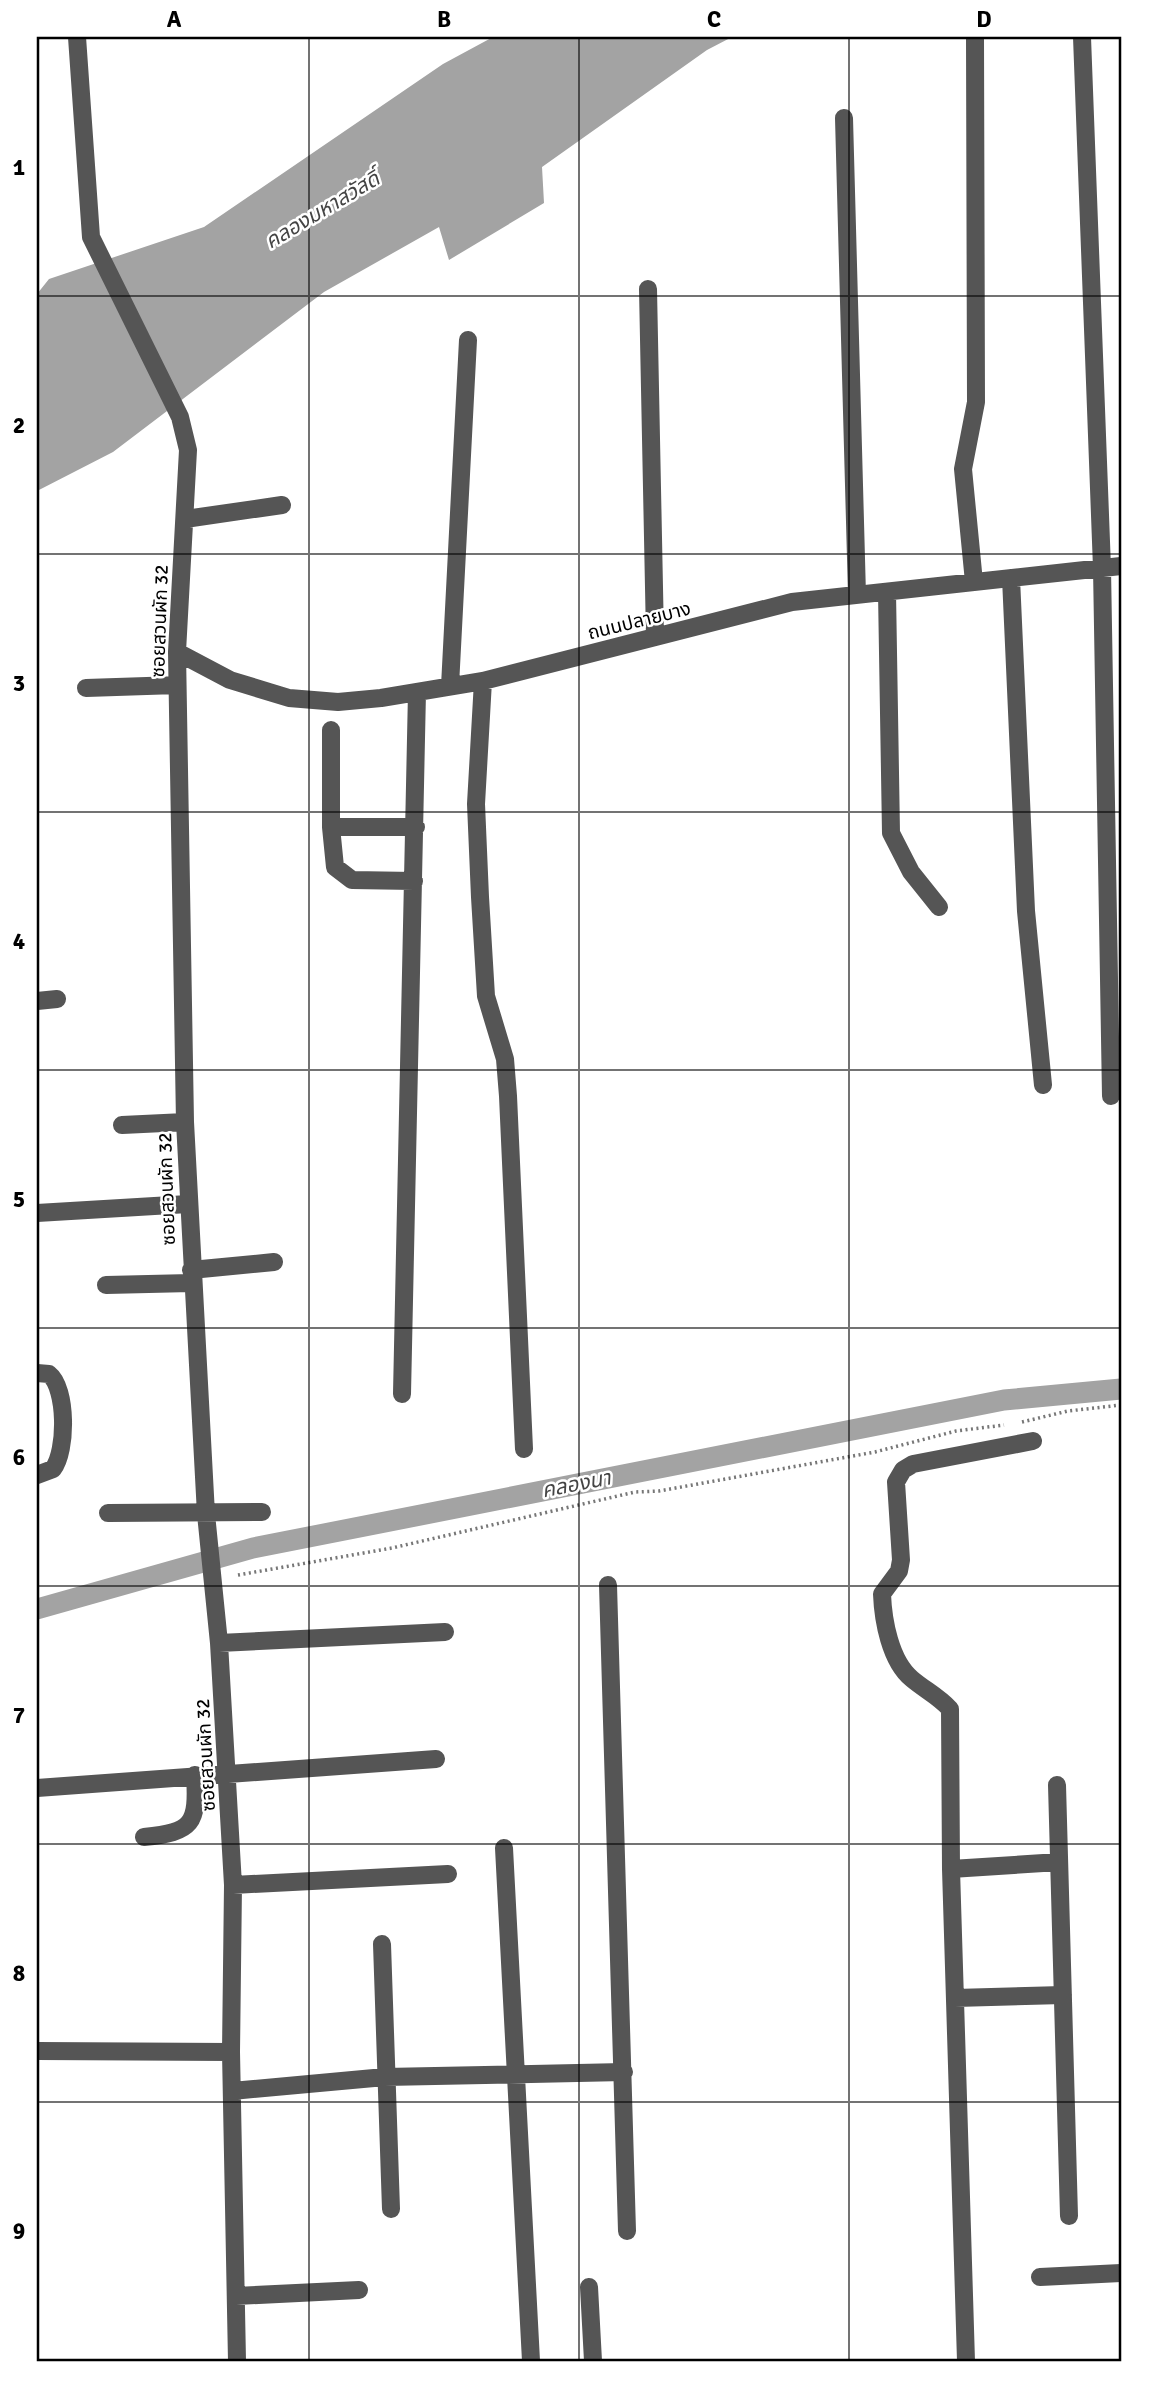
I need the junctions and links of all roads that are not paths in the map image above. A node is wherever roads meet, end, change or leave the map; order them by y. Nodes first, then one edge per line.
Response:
1 (77, 37) edge
2 (975, 37) edge
3 (1082, 37) edge
4 (844, 118) dead end
5 (648, 289) dead end
6 (468, 340) dead end
7 (282, 505) dead end
8 (185, 519) junction
9 (1121, 566) edge
10 (1102, 568) junction
11 (1011, 578) junction
12 (974, 582) junction
13 (887, 592) junction
14 (857, 595) junction
15 (655, 637) junction
16 (177, 652) junction
17 (483, 681) junction
18 (177, 685) junction
19 (450, 687) junction
20 (86, 688) dead end
21 (417, 692) junction
22 (331, 730) dead end
23 (331, 827) junction
24 (416, 827) junction
25 (414, 881) junction
26 (939, 907) dead end
27 (57, 999) dead end
28 (37, 1000) edge
29 (1043, 1085) dead end
30 (1111, 1096) dead end
31 (184, 1122) junction
32 (122, 1125) dead end
33 (188, 1203) junction
34 (37, 1213) edge
35 (274, 1262) dead end
36 (191, 1276) junction
37 (106, 1285) dead end
38 (37, 1373) edge
39 (402, 1394) dead end
40 (1033, 1441) dead end
41 (524, 1449) dead end
42 (37, 1475) edge
43 (262, 1512) dead end
44 (108, 1513) dead end
45 (206, 1514) junction
46 (608, 1585) dead end
47 (445, 1632) dead end
48 (219, 1643) junction
49 (436, 1759) dead end
50 (228, 1773) junction
51 (195, 1775) junction
52 (1057, 1785) dead end
53 (37, 1788) edge
54 (144, 1837) dead end
55 (504, 1848) dead end
56 (1059, 1862) junction
57 (951, 1869) junction
58 (449, 1874) dead end
59 (233, 1885) junction
60 (382, 1944) dead end
61 (1063, 1995) junction
62 (955, 1998) junction
63 (37, 2051) edge
64 (231, 2052) junction
65 (516, 2072) junction
66 (624, 2072) junction
67 (385, 2077) junction
68 (232, 2091) junction
69 (391, 2209) dead end
70 (1069, 2216) dead end
71 (627, 2231) dead end
72 (1121, 2273) edge
73 (1040, 2277) dead end
74 (589, 2287) dead end
75 (359, 2290) dead end
76 (236, 2297) junction
77 (237, 2361) edge
78 (531, 2361) edge
79 (593, 2361) edge
80 (966, 2361) edge

1 - 8 street, ซอยสวนผัก 32
2 - 12 street
3 - 10 street
4 - 14 street
5 - 15 street
6 - 19 street
7 - 8 street
8 - 16 street, ซอยสวนผัก 32
9 - 10 street, ถนนปลายบาง
10 - 11 street, ถนนปลายบาง
10 - 30 street
11 - 12 street, ถนนปลายบาง
11 - 29 street
12 - 13 street, ถนนปลายบาง
13 - 14 street, ถนนปลายบาง
13 - 26 street
14 - 15 street, ถนนปลายบาง
15 - 17 street, ถนนปลายบาง
16 - 18 street, ซอยสวนผัก 32
16 - 21 street, ถนนปลายบาง
17 - 19 street, ถนนปลายบาง
17 - 41 street
18 - 20 street
18 - 31 street, ซอยสวนผัก 32
19 - 21 street, ถนนปลายบาง
21 - 24 street
22 - 23 street
23 - 24 street
23 - 25 street
24 - 25 street
25 - 39 street
27 - 28 street
31 - 32 street
31 - 33 street, ซอยสวนผัก 32
33 - 34 street
33 - 36 street, ซอยสวนผัก 32
35 - 36 street
36 - 37 street
36 - 45 street, ซอยสวนผัก 32
38 - 42 street
40 - 57 street
43 - 45 street
44 - 45 street
45 - 48 street, ซอยสวนผัก 32
46 - 66 street
47 - 48 street
48 - 50 street, ซอยสวนผัก 32
49 - 50 street
50 - 51 street
50 - 59 street, ซอยสวนผัก 32
51 - 53 street
51 - 54 street
52 - 56 street
55 - 65 street
56 - 57 street
56 - 61 street
57 - 62 street
58 - 59 street
59 - 64 street, ซอยสวนผัก 32
60 - 67 street
61 - 62 street
61 - 70 street
62 - 80 street
63 - 64 street
64 - 68 street, ซอยสวนผัก 32
65 - 66 street
65 - 67 street
65 - 78 street
66 - 71 street
67 - 68 street
67 - 69 street
68 - 76 street, ซอยสวนผัก 32
72 - 73 street
74 - 79 street
75 - 76 street
76 - 77 street, ซอยสวนผัก 32

